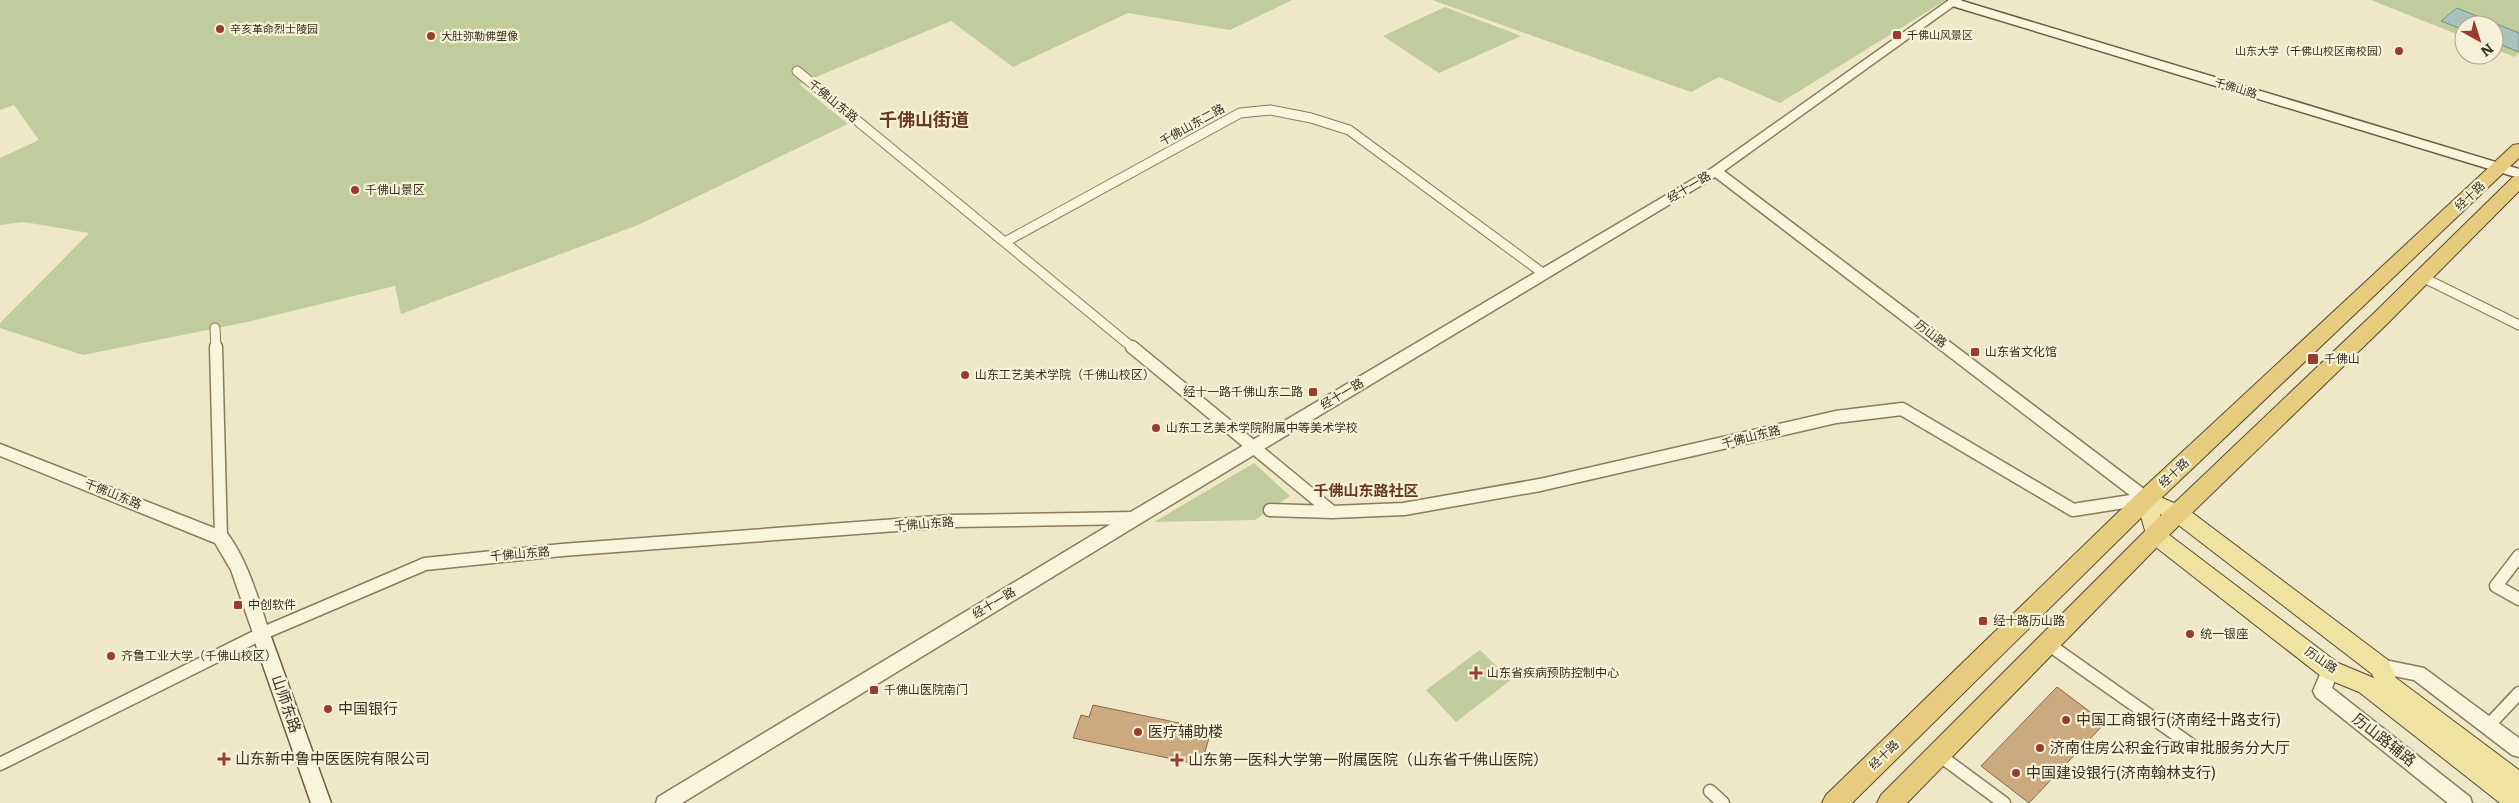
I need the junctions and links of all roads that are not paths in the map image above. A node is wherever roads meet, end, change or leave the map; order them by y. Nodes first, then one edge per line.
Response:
1 (1955, 1) edge
2 (797, 71) dead end
3 (2519, 149) edge
4 (2500, 168) junction
5 (1716, 171) junction
6 (2519, 174) edge
7 (2519, 181) edge
8 (1004, 242) junction
9 (1544, 274) junction
10 (2422, 277) junction
11 (2519, 325) edge
12 (215, 328) dead end
13 (1252, 448) junction
14 (0, 450) edge
15 (2146, 499) junction
16 (1270, 510) dead end
17 (1332, 512) junction
18 (2179, 514) junction
19 (1135, 518) junction
20 (2155, 535) junction
21 (221, 538) junction
22 (2519, 556) edge
23 (2519, 599) edge
24 (261, 634) junction
25 (2048, 644) junction
26 (2380, 668) junction
27 (2330, 670) junction
28 (2519, 693) edge
29 (2488, 726) junction
30 (2194, 748) dead end
31 (2519, 749) edge
32 (1938, 755) junction
33 (0, 764) edge
34 (2519, 784) edge
35 (1710, 791) dead end
36 (321, 803) edge
37 (665, 803) edge
38 (1723, 803) edge
39 (1835, 803) edge
40 (1890, 803) edge
41 (2004, 803) edge
42 (2463, 803) edge
43 (2518, 803) edge

1 - 4 main road, 千佛山路
1 - 5 street, 经十一路
2 - 8 street, 千佛山东路
3 - 4 highway, 经十路
4 - 6 main road, 千佛山路
4 - 15 highway, 经十路
5 - 9 street, 经十一路
5 - 15 street, 历山路
7 - 10 highway, 经十路
8 - 9 street, 千佛山东二路
8 - 13 street, 千佛山东路
9 - 13 street, 经十一路
10 - 11 street
10 - 18 highway, 经十路
12 - 21 street
13 - 17 street, 千佛山东路
13 - 19 street, 经十一路
14 - 21 street, 千佛山东路
15 - 17 street, 千佛山东路
15 - 18 main road, 历山路
15 - 20 main road
15 - 39 highway, 经十路
16 - 17 street, 千佛山东路
18 - 20 highway, 经十路
18 - 26 main road, 历山路
19 - 24 street, 千佛山东路
19 - 37 street, 经十一路
20 - 25 highway, 经十路
20 - 27 main road, 历山路
21 - 24 street
22 - 23 street
24 - 33 street, 千佛山东路
24 - 36 main road, 山师东路
25 - 30 street
25 - 32 highway, 经十路
26 - 29 street
26 - 34 main road, 历山路
27 - 42 street, 历山路辅路
27 - 43 main road, 历山路
28 - 29 street
29 - 31 street
32 - 40 highway, 经十路
32 - 41 street
35 - 38 street

